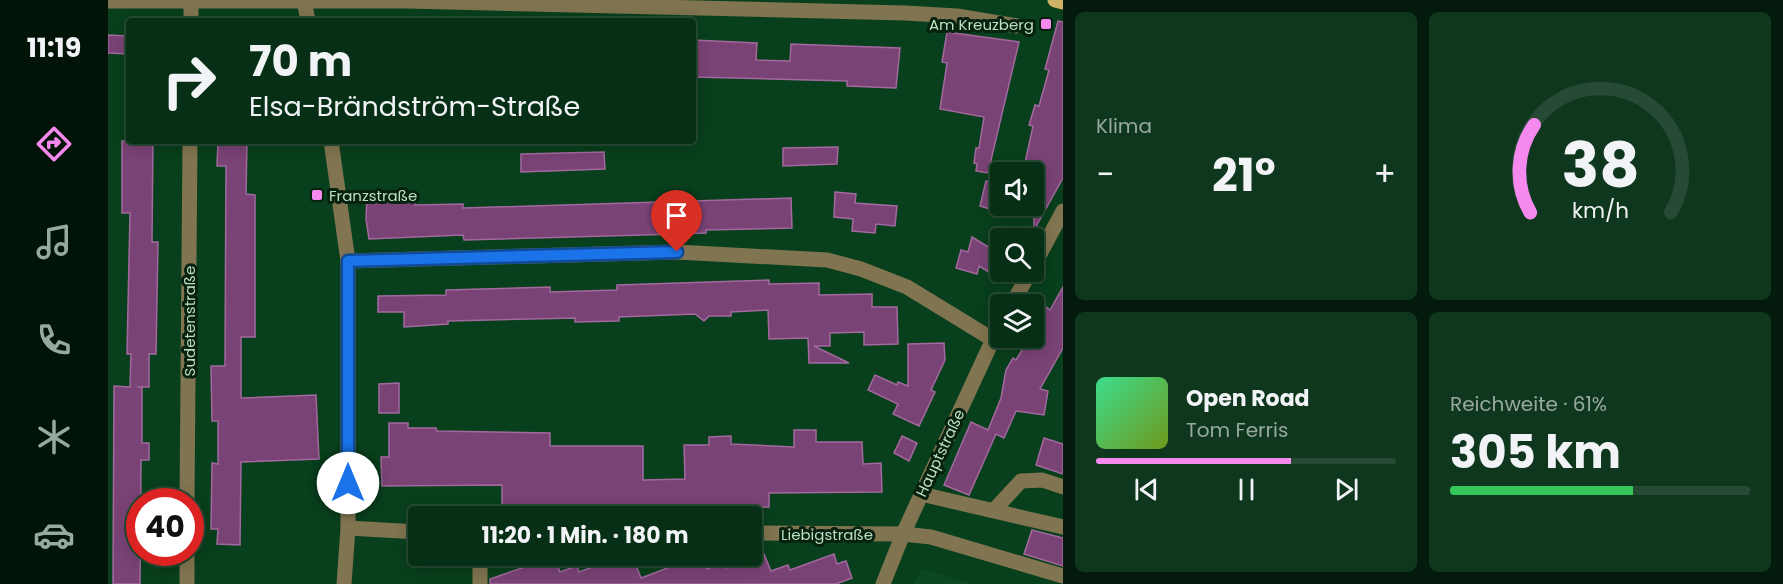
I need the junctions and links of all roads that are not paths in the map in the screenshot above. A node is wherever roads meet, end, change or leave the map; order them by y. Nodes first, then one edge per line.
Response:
1 (191, 0) edge
2 (304, 0) edge
3 (1055, 0) edge
4 (108, 1) edge
5 (407, 1) edge
6 (1063, 2) edge
7 (191, 18) edge
8 (307, 18) edge
9 (1017, 27) dead end
10 (190, 144) edge
11 (331, 144) edge
12 (1063, 211) edge
13 (1044, 246) edge
14 (348, 261) junction
15 (990, 338) edge
16 (990, 343) edge
17 (1063, 487) edge
18 (187, 488) edge
19 (921, 494) junction
20 (994, 510) junction
21 (1063, 527) edge
22 (348, 528) junction
23 (408, 531) edge
24 (762, 533) edge
25 (903, 534) junction
26 (187, 566) edge
27 (480, 566) edge
28 (1063, 576) edge
29 (187, 584) edge
30 (344, 584) edge
31 (480, 584) edge
32 (883, 584) edge

1 - 2 street
1 - 4 street
1 - 7 street
2 - 5 street
2 - 8 street
3 - 6 main road
5 - 9 street
10 - 18 street, Sudetenstraße
11 - 14 street
12 - 13 street
14 - 15 street
14 - 22 street
16 - 19 street, Hauptstraße
17 - 20 street
19 - 20 street
19 - 25 street, Hauptstraße
20 - 21 street
22 - 23 street
22 - 30 street
24 - 25 street, Liebigstraße
25 - 28 street, Liebigstraße
25 - 32 street, Hauptstraße
26 - 29 street
27 - 31 street

